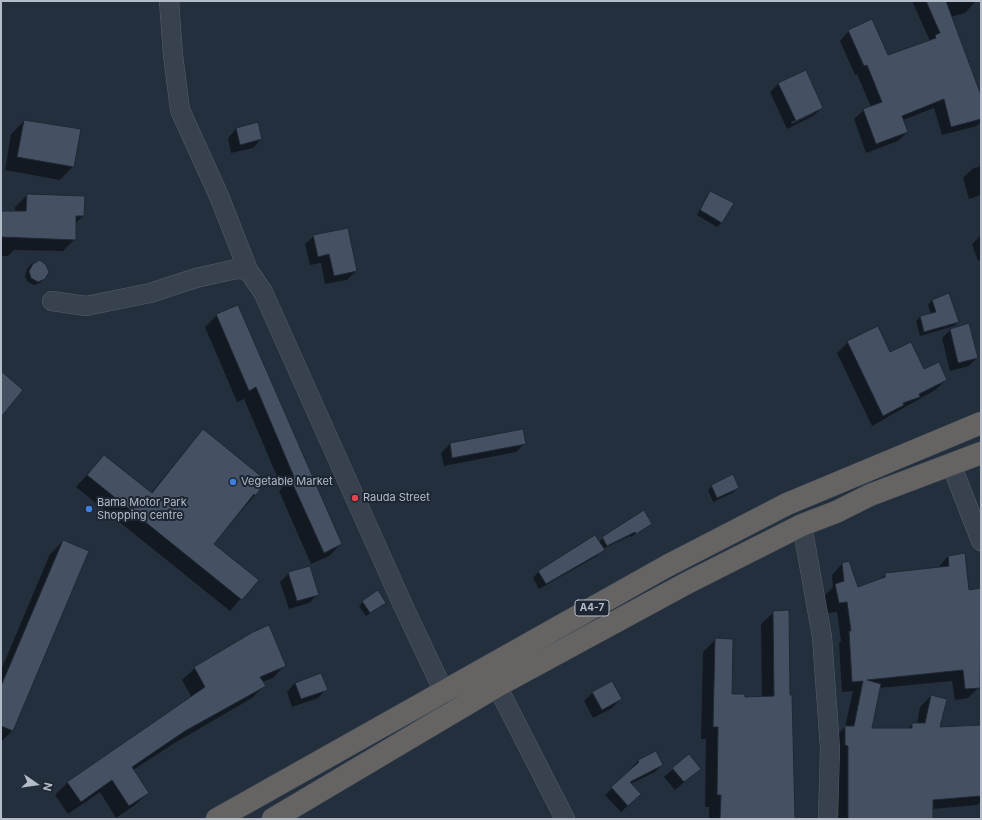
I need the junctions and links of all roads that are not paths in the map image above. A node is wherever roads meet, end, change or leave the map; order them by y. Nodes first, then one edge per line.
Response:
1 (169, 1) edge
2 (248, 270) junction
3 (52, 301) dead end
4 (981, 423) edge
5 (981, 453) edge
6 (950, 464) junction
7 (802, 526) junction
8 (724, 536) junction
9 (981, 541) edge
10 (735, 559) junction
11 (497, 686) junction
12 (443, 692) junction
13 (453, 712) junction
14 (256, 810) edge
15 (217, 819) edge
16 (273, 819) edge
17 (565, 819) edge
18 (828, 819) edge

1 - 2 street
2 - 3 street
2 - 12 street
4 - 8 highway, A4-7
5 - 6 highway, A4-7
6 - 7 highway, A4-7
6 - 9 street
7 - 10 highway, A4-7
7 - 18 street
8 - 10 highway
8 - 12 highway, A4-7
10 - 11 highway, A4-7
11 - 13 highway, A4-7
11 - 17 street
12 - 13 street
12 - 14 highway, A4-7
13 - 16 highway, A4-7
14 - 15 highway, A4-7

